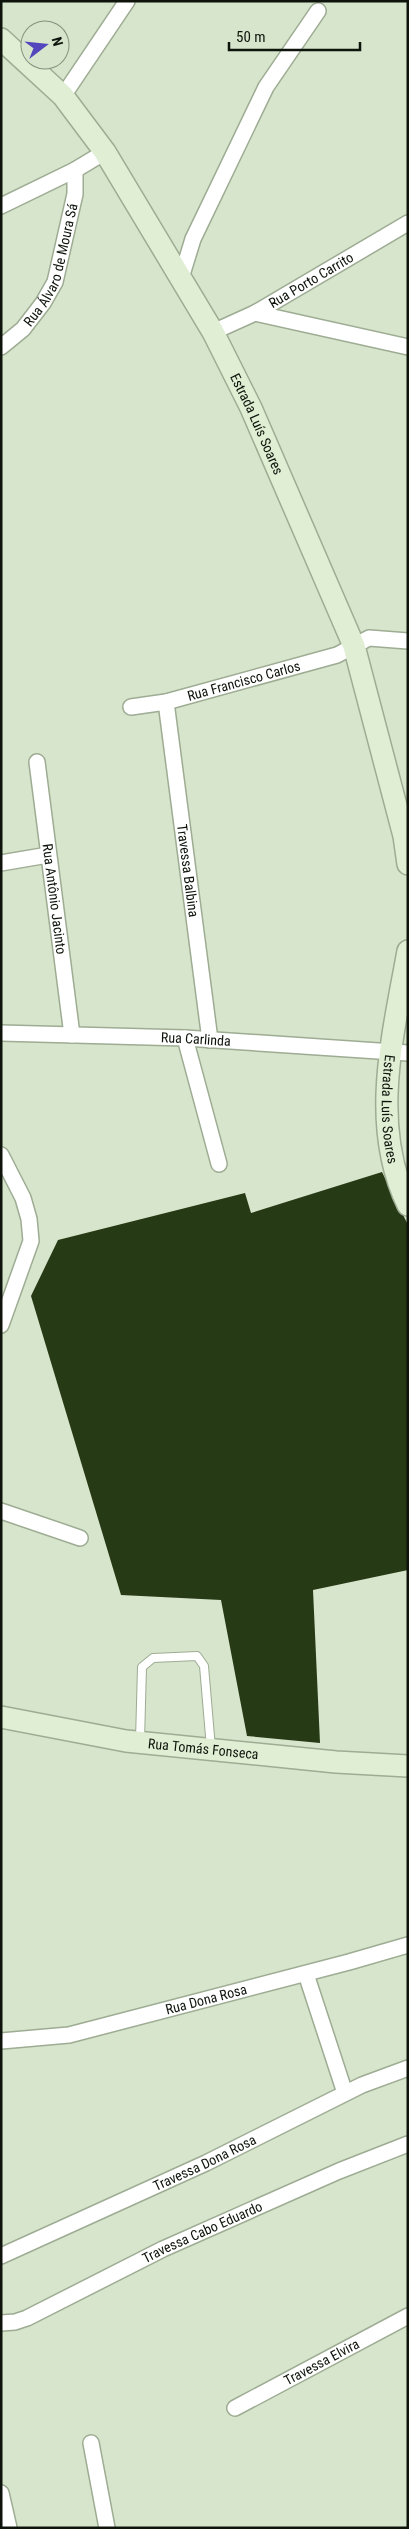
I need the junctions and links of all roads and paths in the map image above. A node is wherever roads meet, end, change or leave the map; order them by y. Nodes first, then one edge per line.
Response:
1 (127, 1) edge
2 (318, 11) dead end
3 (1, 39) edge
4 (63, 96) junction
5 (105, 152) junction
6 (75, 170) junction
7 (1, 206) edge
8 (408, 223) edge
9 (181, 278) junction
10 (255, 313) junction
11 (213, 332) junction
12 (1, 347) edge
13 (408, 347) edge
14 (408, 641) edge
15 (354, 646) junction
16 (166, 702) junction
17 (131, 707) dead end
18 (37, 762) dead end
19 (406, 835) edge
20 (48, 855) junction
21 (1, 864) edge
22 (408, 864) edge
23 (408, 952) edge
24 (1, 1033) edge
25 (72, 1035) junction
26 (185, 1038) junction
27 (210, 1040) junction
28 (399, 1053) edge
29 (1, 1154) edge
30 (219, 1164) dead end
31 (408, 1205) edge
32 (1, 1325) edge
33 (1, 1511) edge
34 (80, 1538) dead end
35 (1, 1717) edge
36 (140, 1742) junction
37 (211, 1749) junction
38 (408, 1766) edge
39 (408, 1944) edge
40 (306, 1974) junction
41 (1, 2041) edge
42 (408, 2068) edge
43 (345, 2093) junction
44 (408, 2144) edge
45 (1, 2256) edge
46 (408, 2316) edge
47 (1, 2323) edge
48 (235, 2408) dead end
49 (91, 2443) dead end
50 (1, 2493) edge
51 (9, 2528) edge
52 (106, 2528) edge

1 - 4 street
2 - 9 street
3 - 4 street, Estrada Luís Soares
4 - 5 street, Estrada Luís Soares
5 - 6 street
5 - 9 street, Estrada Luís Soares
6 - 7 street
6 - 12 street, Rua Álvaro de Moura Sá
8 - 10 street, Rua Porto Carrito
9 - 11 street, Estrada Luís Soares
10 - 11 street, Rua Porto Carrito
10 - 13 street
11 - 15 street, Estrada Luís Soares
14 - 15 street, Rua Francisco Carlos
15 - 16 street, Rua Francisco Carlos
15 - 19 street, Estrada Luís Soares
16 - 17 street, Rua Francisco Carlos
16 - 27 street, Travessa Balbina
18 - 20 street, Rua Antônio Jacinto
19 - 22 street, Estrada Luís Soares
20 - 21 street
20 - 25 street, Rua Antônio Jacinto
23 - 28 street, Estrada Luís Soares
24 - 25 street, Rua Carlinda
25 - 26 street, Rua Carlinda
26 - 27 street, Rua Carlinda
26 - 30 street
27 - 28 street, Rua Carlinda
28 - 31 street, Estrada Luís Soares
29 - 32 street
33 - 34 street
35 - 36 street, Rua Tomás Fonseca
36 - 37 street, Rua Tomás Fonseca
36 - 37 lane
37 - 38 street, Rua Tomás Fonseca
39 - 40 street, Rua Dona Rosa
40 - 41 street, Rua Dona Rosa
40 - 43 street
42 - 43 street, Travessa Dona Rosa
43 - 45 street, Travessa Dona Rosa
44 - 47 street, Travessa Cabo Eduardo
46 - 48 street, Travessa Elvira
49 - 52 street
50 - 51 street

